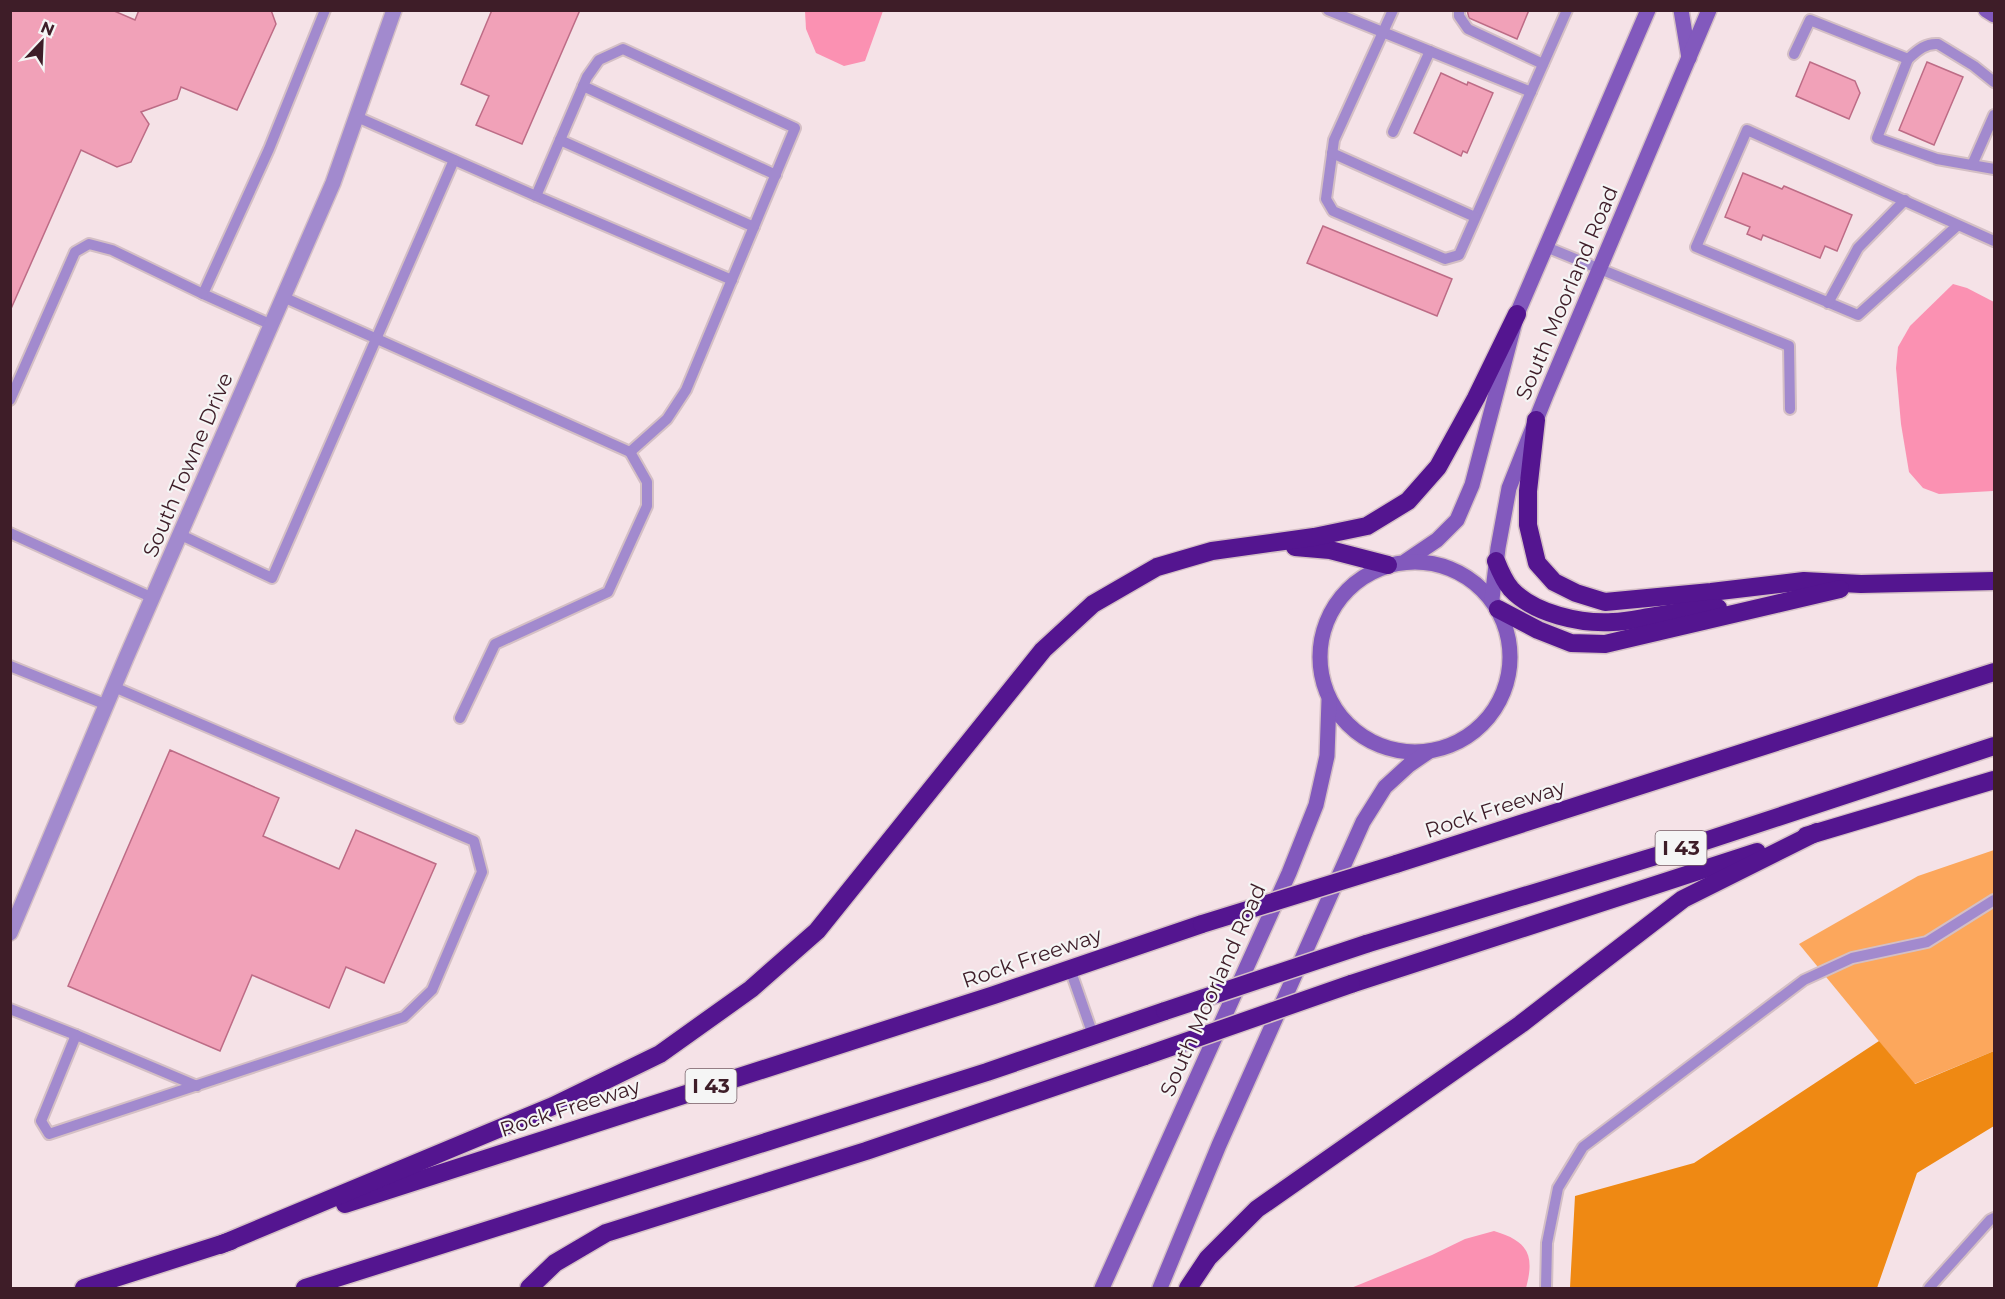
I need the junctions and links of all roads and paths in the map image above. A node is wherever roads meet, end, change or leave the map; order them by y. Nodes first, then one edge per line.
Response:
1 (325, 10) edge
2 (394, 10) edge
3 (1328, 10) edge
4 (1393, 10) edge
5 (1459, 10) edge
6 (1567, 10) edge
7 (1648, 10) edge
8 (1681, 10) edge
9 (1708, 10) edge
10 (1986, 10) edge
11 (1995, 15) edge
12 (1383, 31) junction
13 (1430, 51) junction
14 (1794, 54) dead end
15 (1689, 58) junction
16 (1908, 59) junction
17 (1543, 64) junction
18 (1995, 82) edge
19 (583, 86) junction
20 (1531, 92) junction
21 (1995, 115) edge
22 (357, 117) junction
23 (1393, 132) dead end
24 (560, 140) junction
25 (1332, 153) junction
26 (454, 160) junction
27 (1972, 165) junction
28 (1995, 169) edge
29 (776, 175) junction
30 (536, 196) junction
31 (1905, 200) junction
32 (1475, 217) junction
33 (1958, 225) junction
34 (754, 227) junction
35 (1995, 241) edge
36 (1545, 247) junction
37 (1600, 269) junction
38 (732, 280) junction
39 (203, 294) junction
40 (284, 297) junction
41 (1828, 303) junction
42 (1517, 314) junction
43 (272, 325) junction
44 (377, 339) junction
45 (10, 400) edge
46 (1790, 409) dead end
47 (1536, 420) junction
48 (630, 452) junction
49 (10, 533) edge
50 (181, 535) junction
51 (1260, 543) junction
52 (1406, 561) junction
53 (1496, 561) junction
54 (1388, 565) junction
55 (1995, 581) edge
56 (1861, 584) junction
57 (153, 598) junction
58 (1776, 603) junction
59 (1495, 604) junction
60 (10, 666) edge
61 (1995, 672) edge
62 (114, 687) junction
63 (1329, 700) junction
64 (107, 705) junction
65 (460, 718) dead end
66 (1995, 746) edge
67 (1428, 752) junction
68 (1995, 780) edge
69 (1817, 832) junction
70 (1995, 900) edge
71 (10, 933) edge
72 (1070, 969) junction
73 (10, 1009) edge
74 (76, 1035) junction
75 (1093, 1035) junction
76 (197, 1086) junction
77 (1995, 1218) edge
78 (220, 1245) junction
79 (84, 1288) edge
80 (305, 1288) edge
81 (529, 1288) edge
82 (1102, 1288) edge
83 (1160, 1288) edge
84 (1188, 1288) edge
85 (1546, 1288) edge
86 (1929, 1288) edge

1 - 39 lane
2 - 22 street, South Towne Drive
3 - 12 lane
4 - 12 lane
5 - 17 lane
6 - 17 lane
7 - 36 main road, South Moorland Road
8 - 15 main road
9 - 15 main road, South Moorland Road
10 - 11 main road
12 - 13 lane
12 - 25 lane
13 - 20 lane
13 - 23 lane
14 - 16 lane
15 - 37 main road, South Moorland Road
16 - 18 lane
16 - 27 lane
17 - 20 lane
19 - 24 lane
19 - 29 lane
19 - 29 lane
20 - 32 lane
21 - 27 lane
22 - 26 lane
22 - 40 street, South Towne Drive
24 - 30 lane
24 - 34 lane
25 - 32 lane
25 - 32 lane
26 - 30 lane
26 - 44 lane
27 - 28 lane
29 - 34 lane
30 - 38 lane
31 - 33 lane
31 - 41 lane
31 - 41 lane
33 - 35 lane
33 - 41 lane
34 - 38 lane
36 - 37 lane
36 - 42 main road, South Moorland Road
37 - 46 lane
37 - 47 main road, South Moorland Road
38 - 48 lane
39 - 43 lane
39 - 45 lane
40 - 43 street, South Towne Drive
40 - 44 lane
42 - 51 highway
42 - 52 main road, South Moorland Road
43 - 50 street, South Towne Drive
44 - 48 lane
44 - 50 lane
47 - 53 main road, South Moorland Road
47 - 56 highway
48 - 65 lane
49 - 57 lane
50 - 57 street, South Towne Drive
51 - 54 highway
51 - 78 highway
52 - 54 main road
52 - 59 main road
53 - 58 highway
53 - 59 main road, South Moorland Road
54 - 63 main road
55 - 56 highway
56 - 58 highway
57 - 62 street, South Towne Drive
58 - 59 highway
59 - 67 main road
60 - 64 lane
61 - 72 highway, Rock Freeway / I 43, bridge
62 - 64 street, South Towne Drive
62 - 76 lane
63 - 67 main road
63 - 82 main road, South Moorland Road
64 - 71 street, South Towne Drive
66 - 75 highway, I 43, bridge
67 - 83 main road
68 - 69 highway
69 - 81 highway, bridge
69 - 84 highway
70 - 85 lane
72 - 75 lane
72 - 78 highway, Rock Freeway / I 43
73 - 74 lane
74 - 76 lane
74 - 76 lane
75 - 80 highway, I 43
77 - 86 lane
78 - 79 highway, Rock Freeway / I 43

